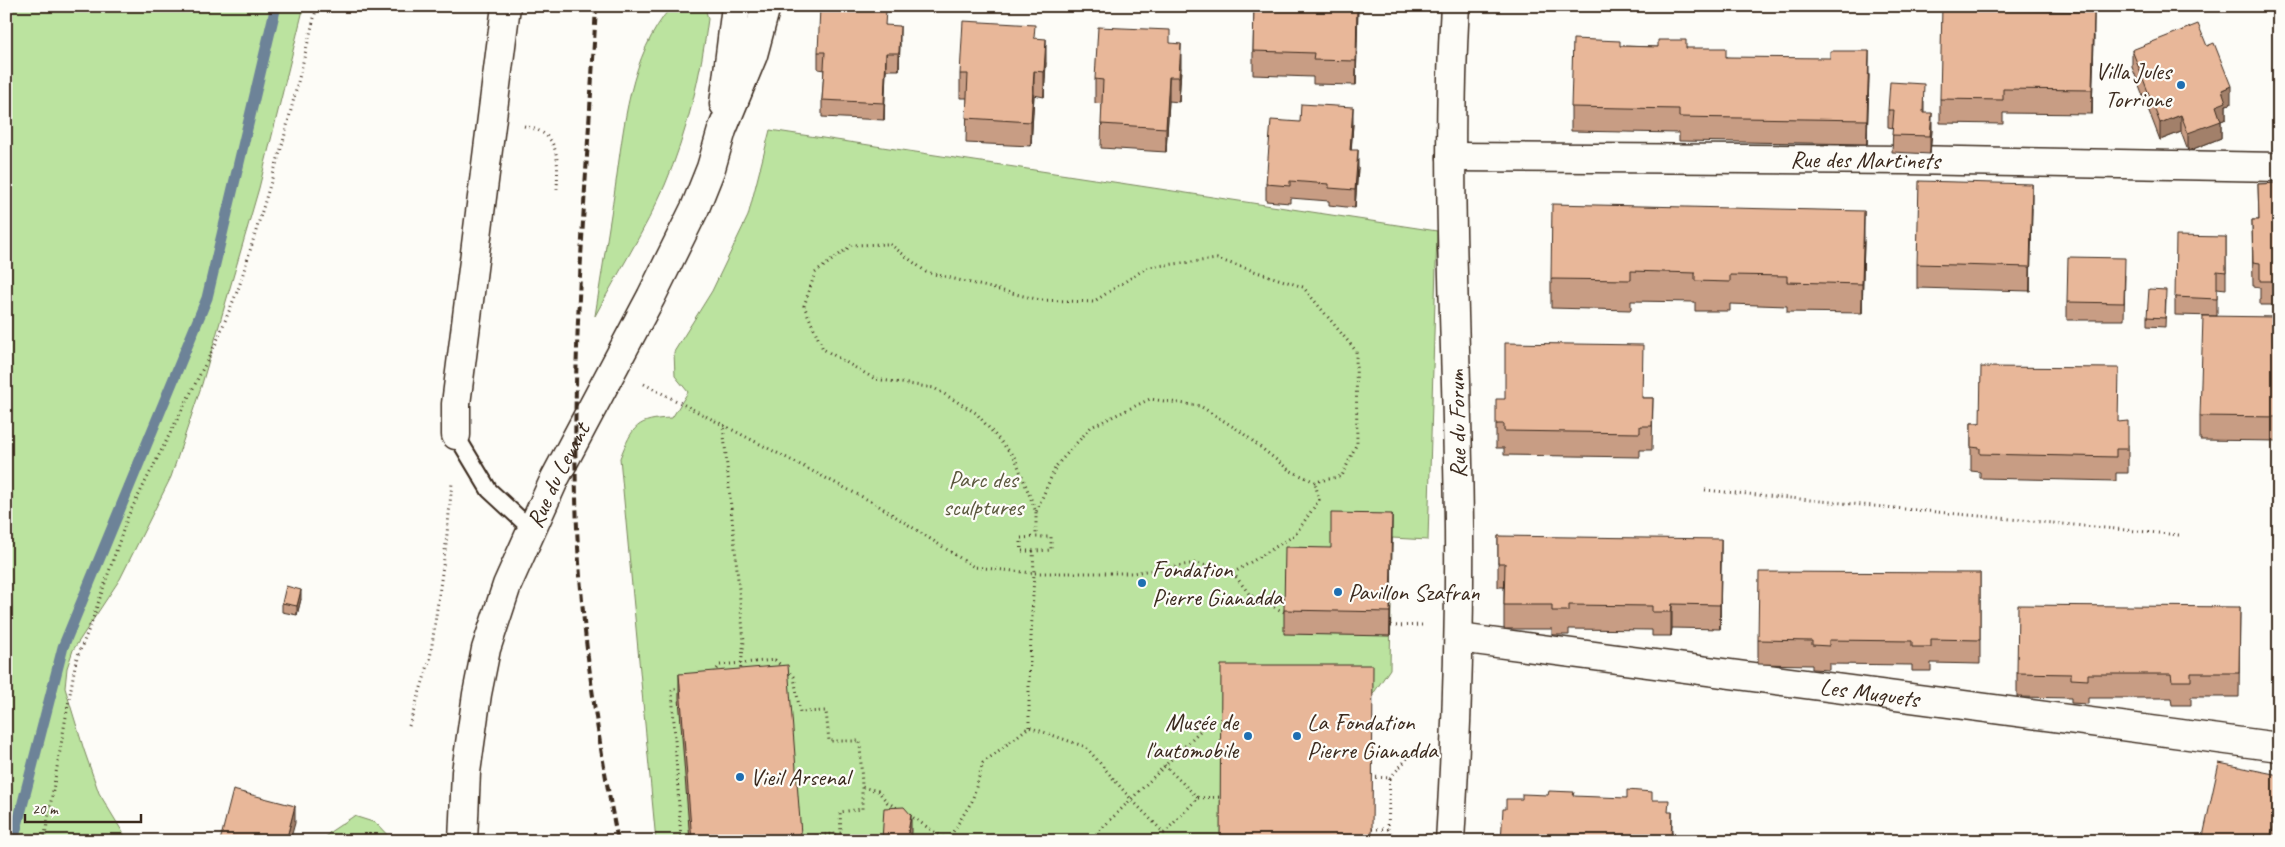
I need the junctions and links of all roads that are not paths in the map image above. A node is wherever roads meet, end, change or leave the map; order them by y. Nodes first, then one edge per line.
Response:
1 (506, 6) edge
2 (736, 6) edge
3 (766, 6) edge
4 (1456, 6) edge
5 (722, 130) junction
6 (1451, 157) junction
7 (2279, 167) edge
8 (456, 435) joint
9 (531, 529) junction
10 (1459, 638) junction
11 (2279, 747) edge
12 (463, 841) edge
13 (1450, 841) edge

1 - 8 street
2 - 5 street, Rue du Levant
3 - 5 street, Rue du Levant
4 - 6 street, Rue du Forum
5 - 9 street, Rue du Levant
6 - 7 street, Rue des Martinets
6 - 10 street, Rue du Forum
8 - 9 lane
9 - 12 street, Rue du Levant
10 - 11 street, Les Muguets
10 - 13 street, Rue du Forum

